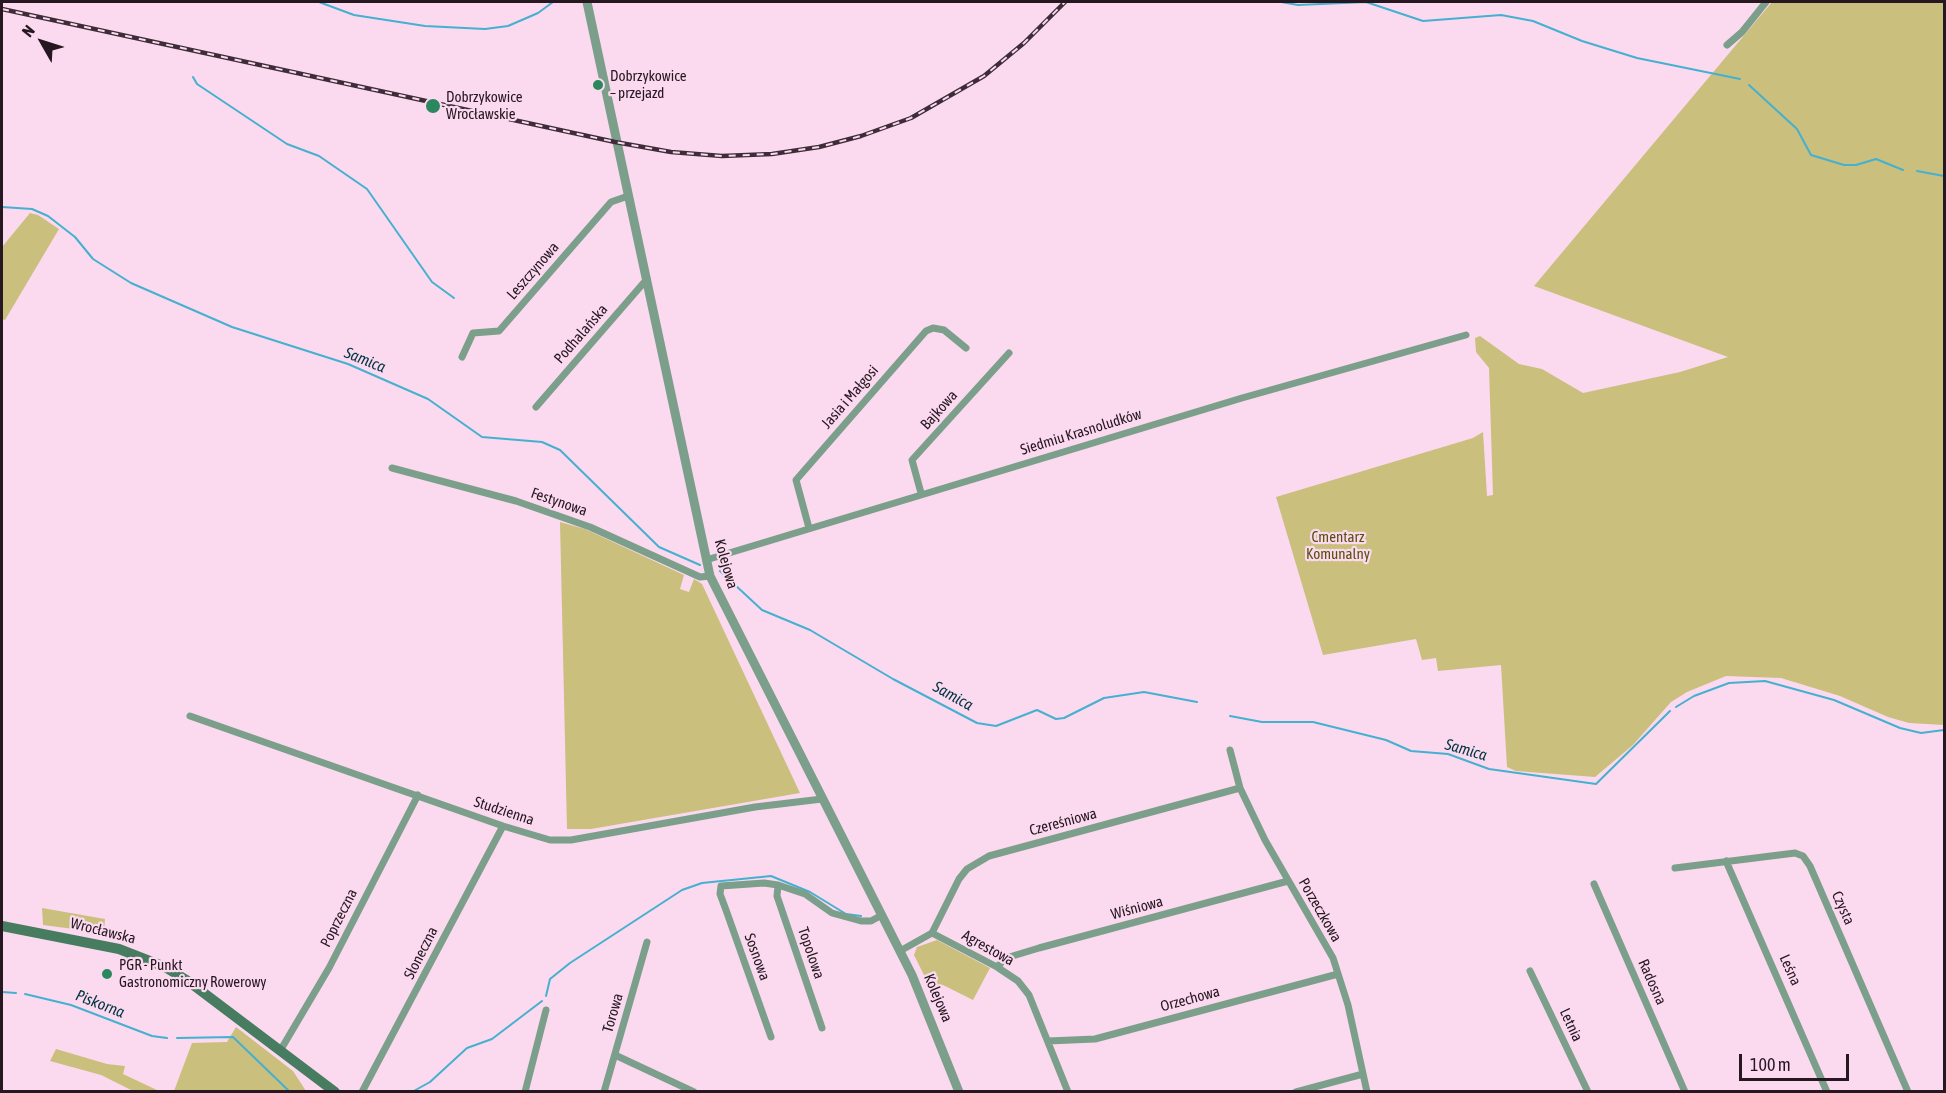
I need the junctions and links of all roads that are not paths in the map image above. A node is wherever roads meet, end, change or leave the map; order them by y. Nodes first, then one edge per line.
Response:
1 (587, 2) edge
2 (1766, 2) edge
3 (1727, 45) dead end
4 (628, 196) junction
5 (647, 279) junction
6 (1466, 335) dead end
7 (966, 348) dead end
8 (1009, 353) dead end
9 (462, 357) dead end
10 (536, 407) dead end
11 (392, 468) dead end
12 (921, 493) junction
13 (809, 528) junction
14 (706, 560) junction
15 (710, 576) junction
16 (190, 716) dead end
17 (1230, 750) dead end
18 (1240, 788) junction
19 (417, 795) junction
20 (822, 799) junction
21 (503, 826) junction
22 (1726, 861) junction
23 (1675, 868) dead end
24 (1288, 881) junction
25 (1594, 884) dead end
26 (778, 885) junction
27 (882, 915) junction
28 (2, 927) edge
29 (932, 933) junction
30 (647, 942) dead end
31 (900, 951) junction
32 (997, 967) junction
33 (1530, 971) dead end
34 (1338, 974) junction
35 (546, 1010) dead end
36 (822, 1028) dead end
37 (771, 1037) dead end
38 (1048, 1041) junction
39 (280, 1051) junction
40 (615, 1054) junction
41 (1363, 1074) junction
42 (335, 1092) edge
43 (362, 1092) edge
44 (525, 1092) edge
45 (604, 1092) edge
46 (694, 1092) edge
47 (959, 1092) edge
48 (1068, 1092) edge
49 (1296, 1092) edge
50 (1367, 1092) edge
51 (1588, 1092) edge
52 (1685, 1092) edge
53 (1827, 1092) edge
54 (1908, 1092) edge

1 - 4 street, Kolejowa
2 - 3 street
4 - 5 street, Kolejowa
4 - 9 street, Leszczynowa
5 - 10 street, Podhalańska
5 - 14 street, Kolejowa
6 - 12 street, Siedmiu Krasnoludków
7 - 13 street, Jasia i Małgosi
8 - 12 street, Bajkowa
11 - 15 street, Festynowa
12 - 13 street, Siedmiu Krasnoludków
13 - 14 street, Siedmiu Krasnoludków
14 - 15 street, Kolejowa
15 - 20 street, Kolejowa
16 - 19 street, Studzienna
17 - 18 street, Porzeczkowa
18 - 24 street, Porzeczkowa
18 - 29 street, Czereśniowa
19 - 21 street, Studzienna
19 - 39 street, Poprzeczna
20 - 21 street, Studzienna
20 - 27 street, Kolejowa
21 - 43 street, Słoneczna
22 - 23 street, Czysta
22 - 53 street, Leśna
22 - 54 street, Czysta
24 - 32 street, Wiśniowa
24 - 34 street, Porzeczkowa
25 - 52 street, Radosna
26 - 27 street
26 - 36 street, Topolowa
26 - 37 street, Sosnowa
27 - 31 street, Kolejowa
28 - 39 main road, Wrocławska
29 - 31 street
29 - 32 street, Agrestowa
30 - 40 street, Torowa
31 - 47 street, Kolejowa
32 - 38 street, Agrestowa
33 - 51 street, Letnia
34 - 38 street, Orzechowa
34 - 41 street, Porzeczkowa
35 - 44 street
38 - 48 street, Agrestowa
39 - 42 main road, Wrocławska
40 - 45 street, Torowa
40 - 46 street
41 - 49 street
41 - 50 street, Porzeczkowa

